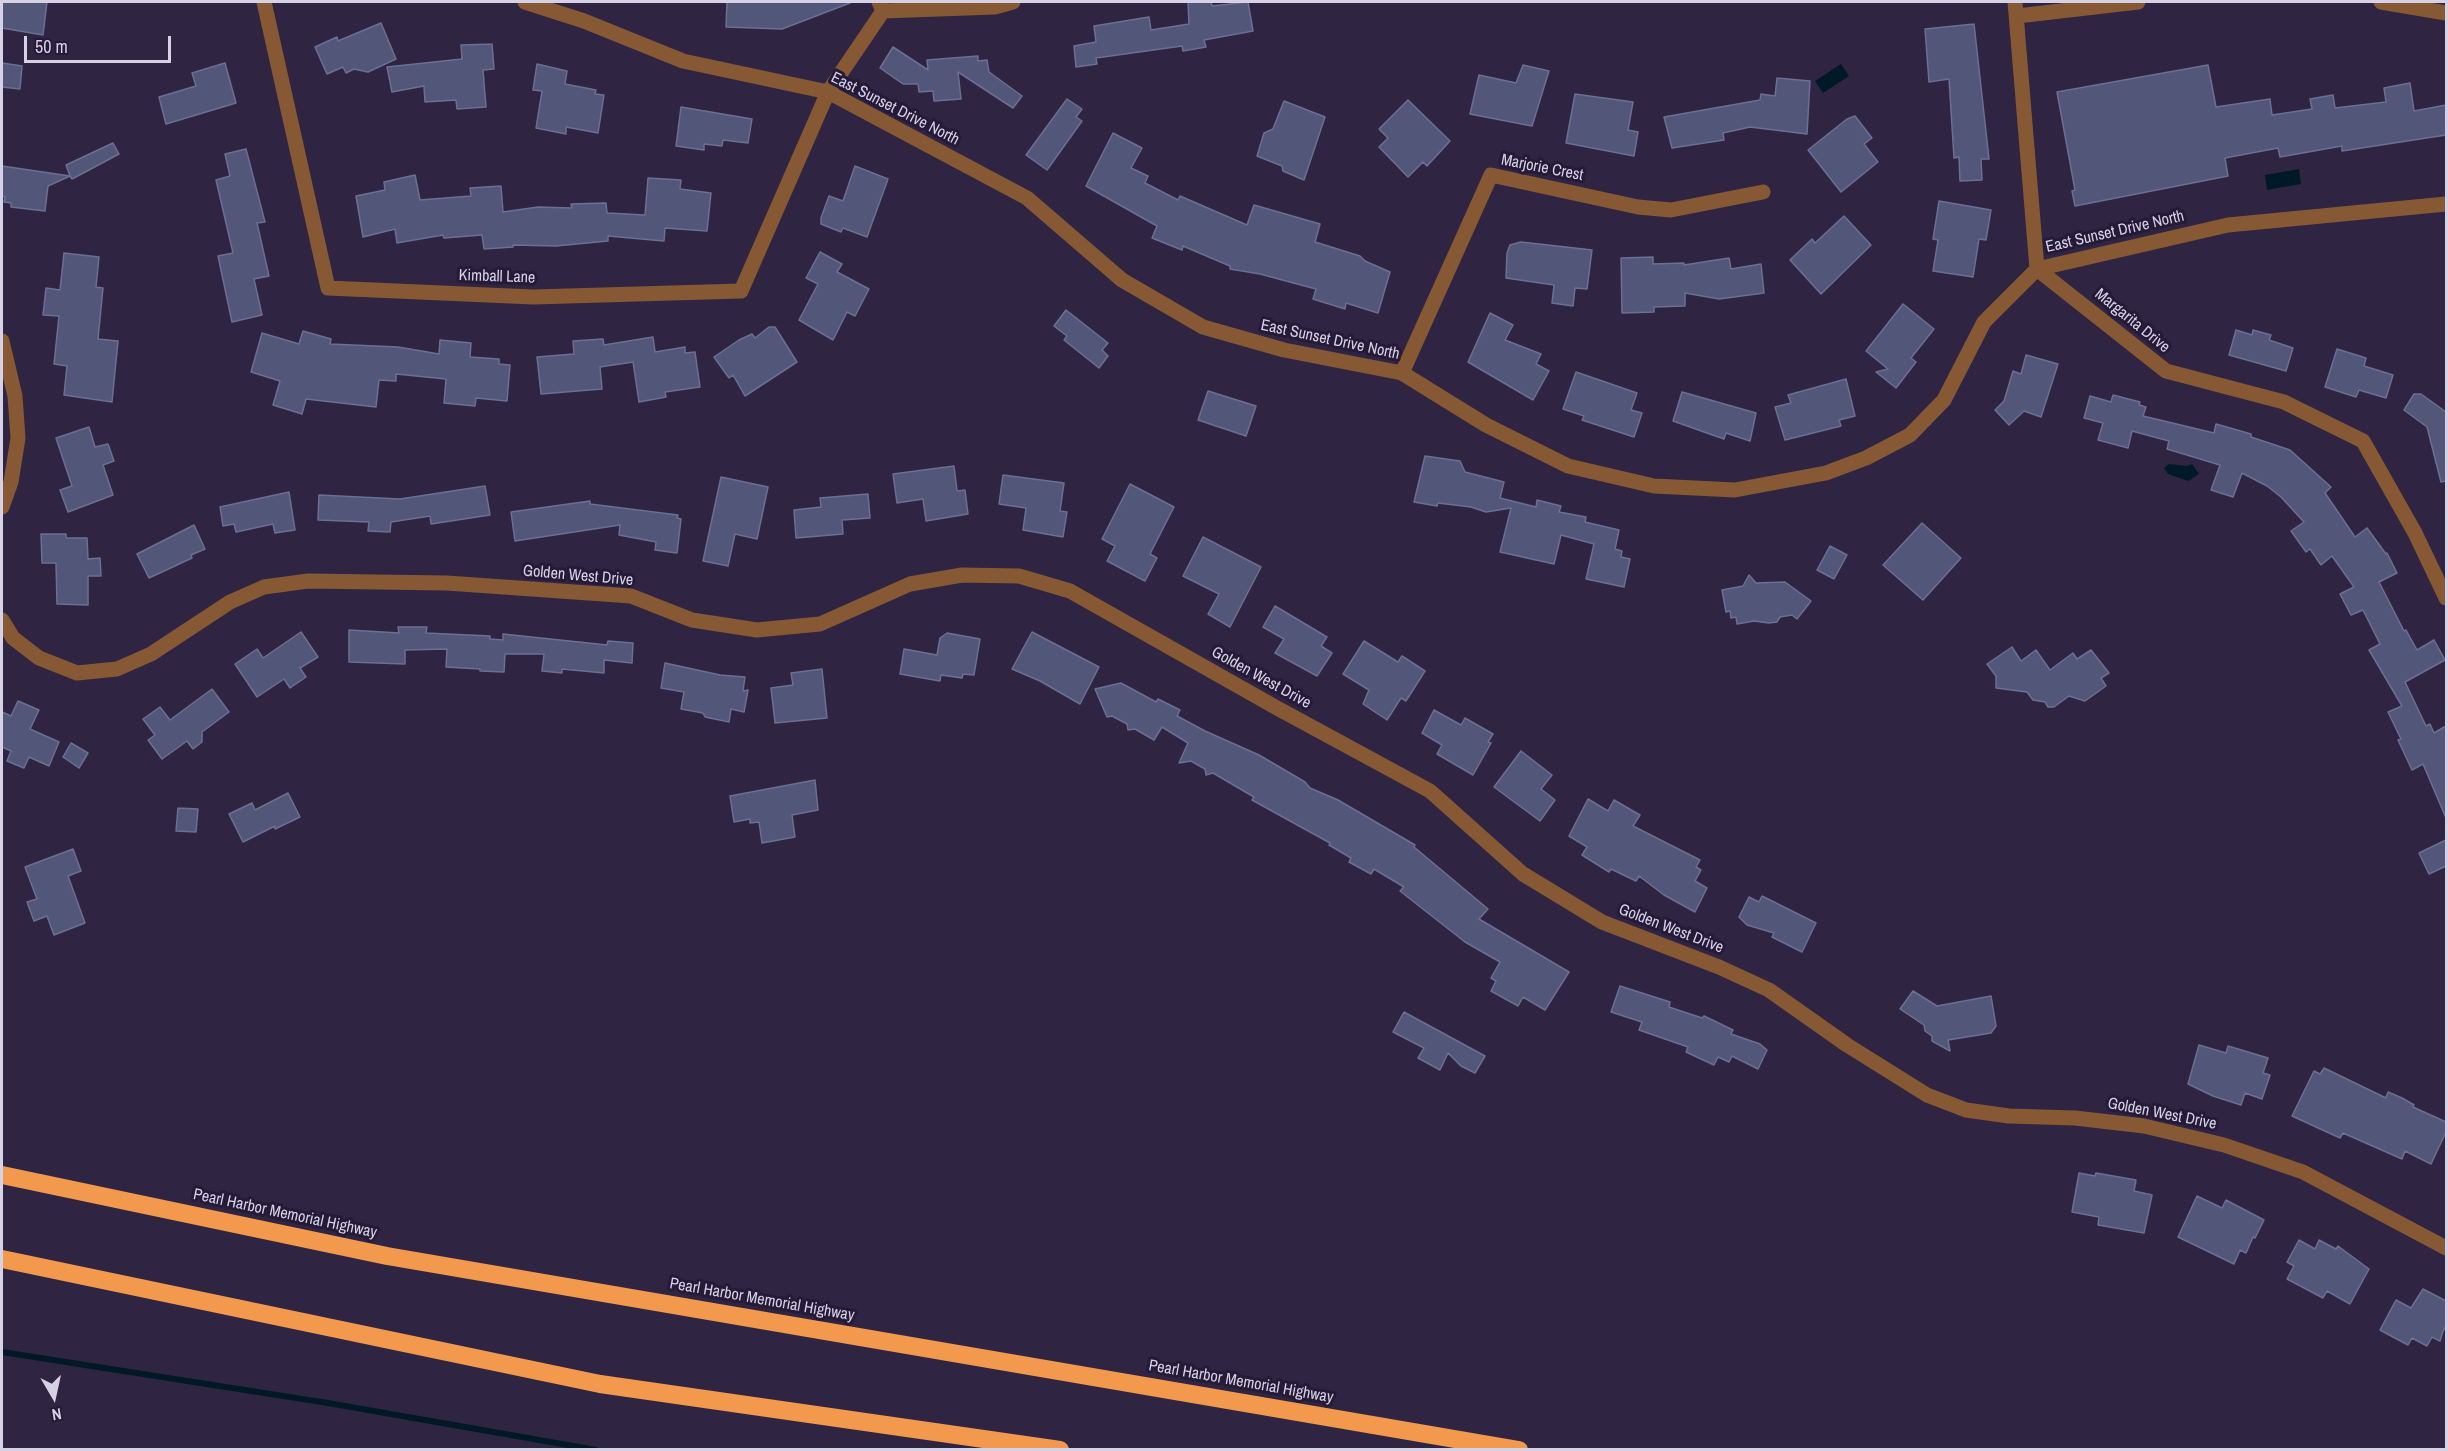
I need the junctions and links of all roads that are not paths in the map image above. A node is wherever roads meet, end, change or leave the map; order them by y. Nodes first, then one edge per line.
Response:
1 (264, 2) edge
2 (525, 2) edge
3 (1013, 2) edge
4 (2138, 2) edge
5 (2381, 2) edge
6 (881, 6) edge
7 (2016, 9) edge
8 (2446, 13) edge
9 (828, 92) junction
10 (1762, 192) dead end
11 (2446, 204) edge
12 (2037, 269) junction
13 (2, 341) edge
14 (1402, 373) junction
15 (2, 507) edge
16 (2446, 598) edge
17 (2, 620) edge
18 (2, 1175) edge
19 (2446, 1248) edge
20 (2, 1259) edge
21 (1060, 1449) edge
22 (1519, 1449) edge

1 - 9 street, Kimball Lane
2 - 9 street, East Sunset Drive North
3 - 6 street
4 - 7 street
5 - 8 street
6 - 9 street
7 - 12 street
9 - 14 street, East Sunset Drive North
10 - 14 street, Marjorie Crest
11 - 12 street, East Sunset Drive North
12 - 14 street, East Sunset Drive North
12 - 16 street, Margarita Drive
13 - 15 street
17 - 19 street, Golden West Drive
18 - 22 highway, Pearl Harbor Memorial Highway
20 - 21 highway

